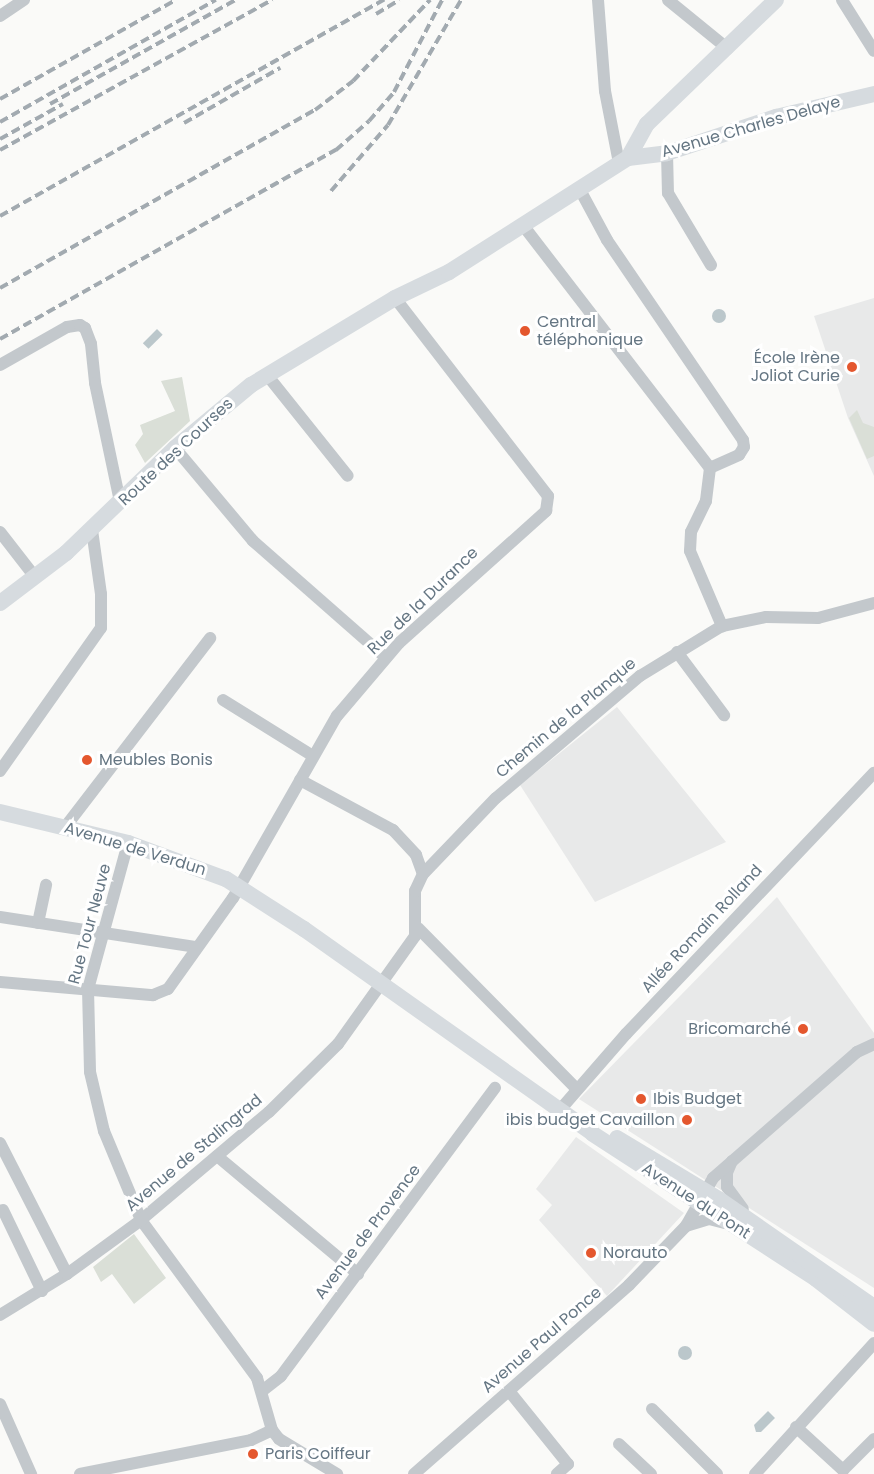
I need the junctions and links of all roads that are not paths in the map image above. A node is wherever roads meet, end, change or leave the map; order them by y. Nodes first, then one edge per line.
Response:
1 (24, 0) edge
2 (598, 0) edge
3 (668, 0) edge
4 (776, 0) edge
5 (842, 0) edge
6 (0, 16) edge
7 (728, 49) junction
8 (874, 51) edge
9 (874, 94) edge
10 (642, 136) junction
11 (661, 154) junction
12 (624, 160) junction
13 (579, 188) junction
14 (522, 224) junction
15 (711, 265) dead end
16 (395, 298) junction
17 (0, 365) edge
18 (267, 375) junction
19 (175, 448) junction
20 (710, 468) junction
21 (348, 476) dead end
22 (120, 502) junction
23 (92, 530) junction
24 (0, 532) edge
25 (35, 577) junction
26 (0, 603) edge
27 (874, 603) edge
28 (722, 626) junction
29 (210, 638) dead end
30 (677, 652) junction
31 (386, 658) junction
32 (223, 700) dead end
33 (724, 715) dead end
34 (313, 756) junction
35 (0, 771) edge
36 (874, 773) edge
37 (300, 780) junction
38 (0, 812) edge
39 (66, 826) junction
40 (128, 843) junction
41 (423, 874) junction
42 (46, 885) dead end
43 (237, 886) junction
44 (0, 917) edge
45 (38, 923) junction
46 (418, 928) junction
47 (103, 934) junction
48 (196, 947) junction
49 (0, 982) edge
50 (382, 985) junction
51 (88, 989) junction
52 (874, 1044) edge
53 (495, 1088) dead end
54 (577, 1089) junction
55 (561, 1108) junction
56 (0, 1143) edge
57 (217, 1156) junction
58 (732, 1161) junction
59 (702, 1196) junction
60 (3, 1210) dead end
61 (141, 1220) junction
62 (686, 1226) junction
63 (734, 1226) junction
64 (766, 1230) junction
65 (67, 1274) junction
66 (358, 1274) junction
67 (42, 1291) junction
68 (874, 1307) edge
69 (0, 1315) edge
70 (874, 1324) edge
71 (874, 1342) edge
72 (509, 1391) junction
73 (262, 1392) junction
74 (0, 1404) edge
75 (652, 1409) dead end
76 (796, 1427) junction
77 (272, 1430) junction
78 (874, 1439) edge
79 (619, 1444) dead end
80 (112, 1470) edge
81 (31, 1474) edge
82 (80, 1474) edge
83 (337, 1474) edge
84 (414, 1474) edge
85 (557, 1474) edge
86 (651, 1474) edge
87 (717, 1474) edge
88 (755, 1474) edge

1 - 6 street
2 - 12 street
3 - 7 street
4 - 7 street
5 - 8 street
7 - 10 street
9 - 11 street, Avenue Charles Delaye
10 - 11 street
10 - 12 street
11 - 12 street, Avenue Charles Delaye
11 - 15 street
12 - 13 street, Route des Courses
13 - 14 street, Route des Courses
13 - 20 street
14 - 16 street, Route des Courses
14 - 20 street
16 - 18 street, Route des Courses
16 - 31 street, Rue de la Durance
17 - 22 street
18 - 19 street, Route des Courses
18 - 21 street
19 - 22 street, Route des Courses
19 - 31 street
20 - 28 street
22 - 23 street, Route des Courses
23 - 25 street, Route des Courses
23 - 35 street
24 - 25 street
25 - 26 street, Route des Courses
27 - 28 street, Chemin de la Planque
28 - 30 street, Chemin de la Planque
29 - 39 street
30 - 33 street
30 - 41 street, Chemin de la Planque
31 - 34 street, Rue de la Durance
32 - 34 street
34 - 37 street, Rue de la Durance
36 - 54 street, Allée Romain Rolland
37 - 41 street
37 - 43 street, Rue de la Durance
38 - 39 street, Avenue de Verdun
39 - 40 street, Avenue de Verdun
40 - 43 street, Avenue de Verdun
40 - 47 street, Rue Tour Neuve
41 - 46 street, Chemin de la Planque
42 - 45 street
43 - 48 street, Rue de la Durance
43 - 50 street, Avenue de Verdun
44 - 45 street
45 - 47 street
46 - 50 street
46 - 54 street
47 - 48 street
47 - 51 street, Rue Tour Neuve
48 - 51 street, Rue de la Durance
49 - 51 street
50 - 55 street, Avenue du Pont
50 - 57 street, Avenue de Stalingrad
51 - 61 street, Rue Tour Neuve
52 - 58 street, Avenue Paul Ponce
53 - 66 street, Avenue de Provence
54 - 55 street, Allée Romain Rolland
55 - 59 street, Avenue du Pont
56 - 65 street
57 - 61 street, Avenue de Stalingrad
57 - 66 street
58 - 59 street, Avenue Paul Ponce
58 - 64 street
59 - 62 street, Avenue Paul Ponce
59 - 63 street, Avenue du Pont
59 - 64 street, Avenue du Pont
60 - 67 street
61 - 65 street, Avenue de Stalingrad
61 - 73 street, Rue Tour Neuve
62 - 63 street
62 - 72 street, Avenue Paul Ponce
63 - 70 street, Avenue du Pont
64 - 68 street, Avenue du Pont
65 - 67 street, Avenue de Stalingrad
66 - 73 street, Avenue de Provence
67 - 69 street, Avenue de Stalingrad
71 - 76 street
72 - 84 street, Avenue Paul Ponce
72 - 85 street
73 - 77 street, Rue Tour Neuve
74 - 81 street
75 - 87 street
76 - 78 street
76 - 88 street
77 - 80 street
77 - 83 street
79 - 86 street
80 - 82 street

